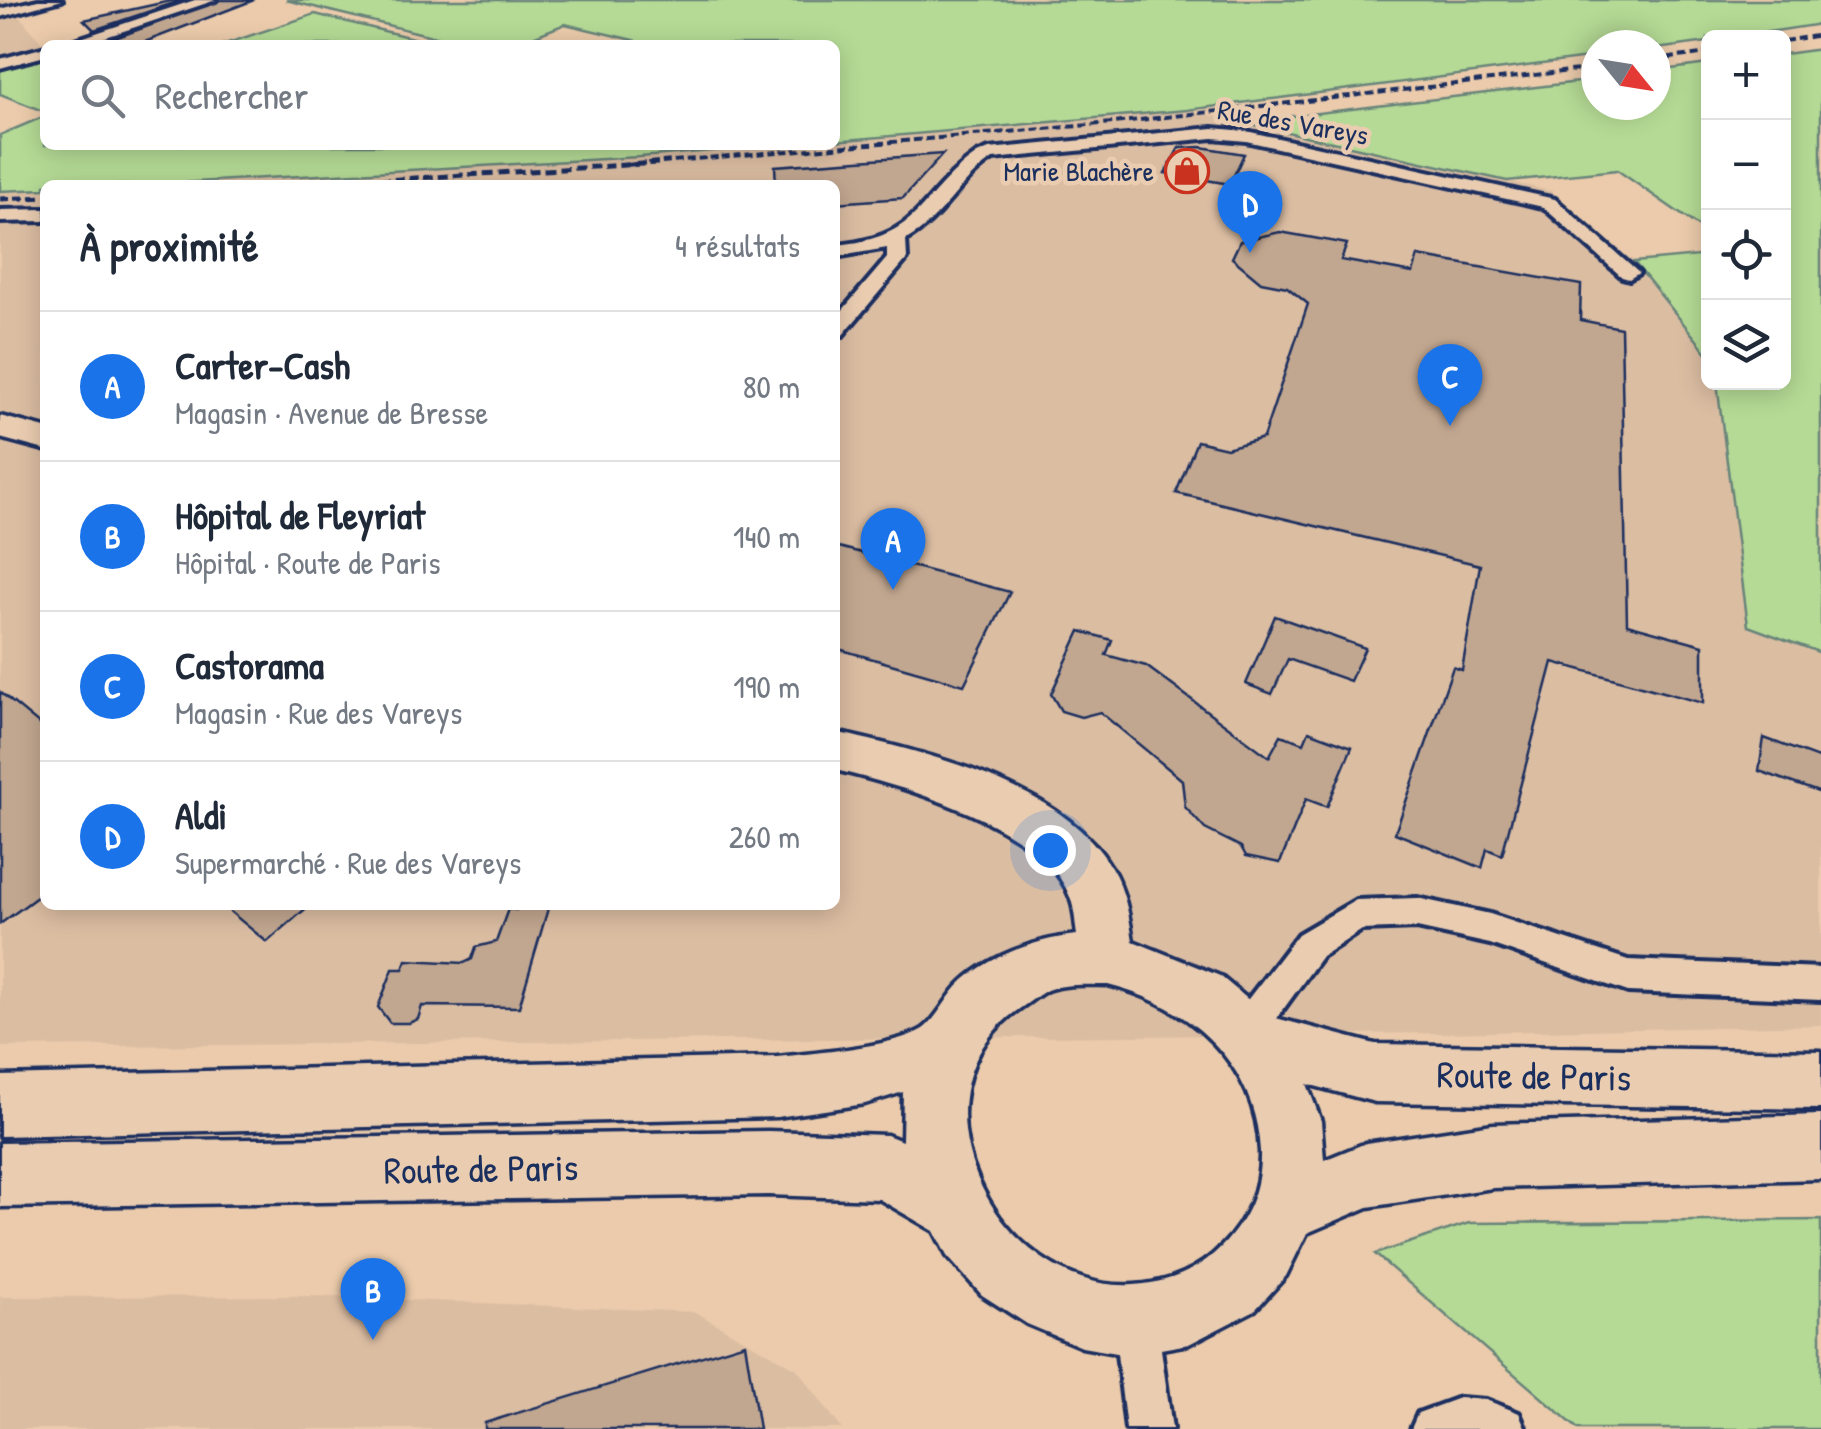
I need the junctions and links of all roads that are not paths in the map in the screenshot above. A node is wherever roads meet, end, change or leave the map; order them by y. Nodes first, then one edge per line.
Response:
1 (54, 0) edge
2 (209, 0) edge
3 (0, 13) edge
4 (82, 40) edge
5 (40, 52) edge
6 (0, 64) edge
7 (40, 215) edge
8 (0, 216) edge
9 (898, 241) junction
10 (840, 251) edge
11 (840, 252) edge
12 (1630, 273) dead end
13 (868, 292) junction
14 (840, 326) edge
15 (0, 427) edge
16 (40, 439) edge
17 (842, 751) edge
18 (1108, 960) junction
19 (1821, 984) edge
20 (1248, 1036) junction
21 (944, 1050) junction
22 (1821, 1080) edge
23 (0, 1106) edge
24 (1821, 1147) edge
25 (0, 1175) edge
26 (951, 1206) junction
27 (1287, 1209) junction
28 (1136, 1320) junction
29 (1149, 1429) edge
30 (1434, 1429) edge
31 (1504, 1429) edge

1 - 3 street
2 - 4 street
5 - 6 street
7 - 8 street
9 - 10 street
9 - 12 street, Rue des Vareys
9 - 13 street
11 - 13 street
13 - 14 street
15 - 16 main road
17 - 18 main road
18 - 20 main road
18 - 21 main road
19 - 20 street
20 - 22 main road, Route de Paris
20 - 27 main road
21 - 23 main road
21 - 26 main road
24 - 27 main road
25 - 26 main road, Route de Paris
26 - 28 main road
27 - 28 main road
28 - 29 street
30 - 31 street

